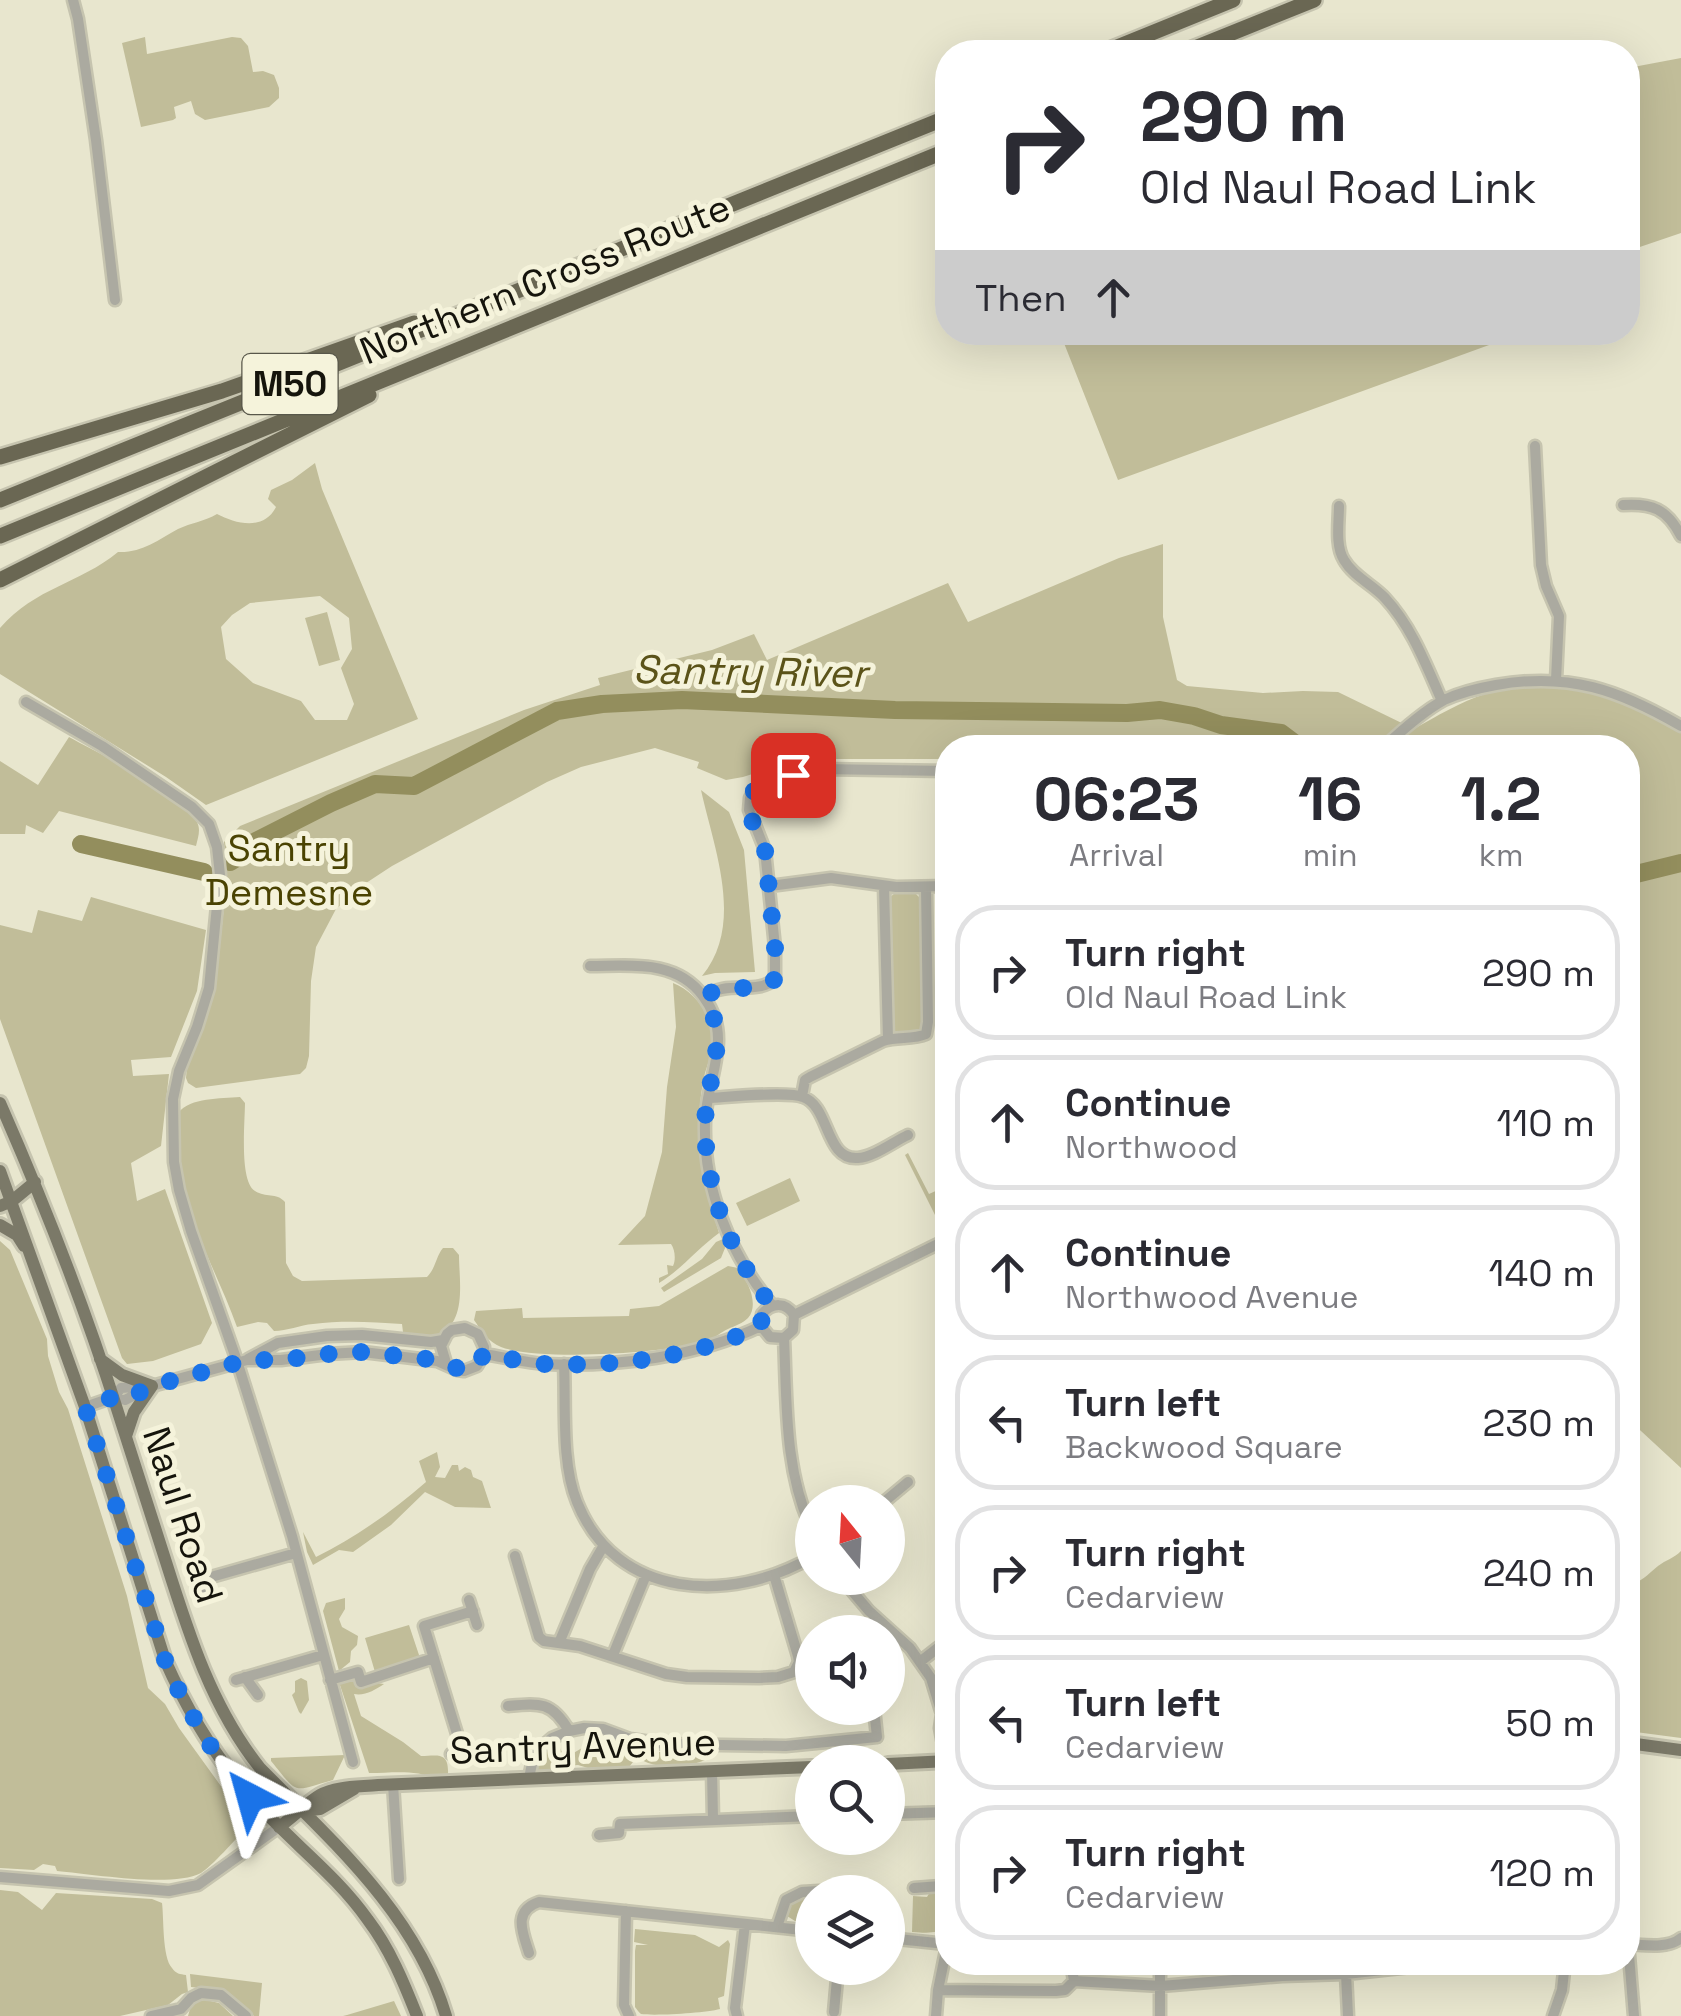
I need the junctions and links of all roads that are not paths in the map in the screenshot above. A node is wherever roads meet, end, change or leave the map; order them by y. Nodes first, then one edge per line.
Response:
1 (73, 0) edge
2 (1233, 0) edge
3 (1314, 0) edge
4 (1135, 40) edge
5 (1216, 40) edge
6 (935, 122) edge
7 (935, 155) edge
8 (578, 265) junction
9 (115, 300) dead end
10 (476, 342) junction
11 (1535, 446) dead end
12 (0, 455) edge
13 (0, 500) edge
14 (1623, 505) dead end
15 (1339, 506) dead end
16 (0, 536) edge
17 (1681, 536) edge
18 (0, 583) edge
19 (1556, 680) junction
20 (1442, 701) junction
21 (26, 702) dead end
22 (1680, 722) edge
23 (1396, 735) edge
24 (935, 771) edge
25 (770, 886) junction
26 (884, 886) junction
27 (935, 887) edge
28 (926, 888) junction
29 (590, 966) dead end
30 (704, 997) junction
31 (888, 1039) junction
32 (802, 1096) junction
33 (708, 1098) junction
34 (0, 1104) edge
35 (908, 1135) dead end
36 (2, 1180) edge
37 (35, 1182) junction
38 (6, 1204) edge
39 (0, 1225) edge
40 (935, 1246) edge
41 (31, 1256) junction
42 (772, 1306) junction
43 (794, 1316) junction
44 (761, 1326) junction
45 (784, 1338) junction
46 (443, 1340) junction
47 (484, 1354) junction
48 (100, 1360) junction
49 (242, 1360) junction
50 (446, 1363) junction
51 (564, 1364) junction
52 (152, 1386) junction
53 (114, 1397) junction
54 (85, 1407) junction
55 (126, 1436) junction
56 (908, 1482) dead end
57 (796, 1485) edge
58 (904, 1485) edge
59 (604, 1545) junction
60 (296, 1552) junction
61 (514, 1556) dead end
62 (795, 1564) edge
63 (646, 1575) junction
64 (774, 1575) junction
65 (197, 1582) dead end
66 (855, 1595) edge
67 (477, 1625) dead end
68 (559, 1643) junction
69 (935, 1649) edge
70 (323, 1654) junction
71 (612, 1655) junction
72 (434, 1658) junction
73 (920, 1660) junction
74 (330, 1680) junction
75 (935, 1687) edge
76 (258, 1695) dead end
77 (508, 1706) dead end
78 (876, 1725) edge
79 (568, 1730) junction
80 (1640, 1745) edge
81 (1681, 1750) edge
82 (461, 1751) dead end
83 (353, 1762) dead end
84 (935, 1762) edge
85 (905, 1763) edge
86 (795, 1768) edge
87 (712, 1771) junction
88 (530, 1778) junction
89 (393, 1784) junction
90 (302, 1811) junction
91 (935, 1812) edge
92 (905, 1813) edge
93 (795, 1817) edge
94 (713, 1819) junction
95 (280, 1826) junction
96 (599, 1835) dead end
97 (0, 1877) edge
98 (399, 1880) dead end
99 (935, 1886) edge
100 (914, 1888) dead end
101 (795, 1896) edge
102 (626, 1911) junction
103 (745, 1924) junction
104 (776, 1927) junction
105 (795, 1929) edge
106 (1681, 1938) edge
107 (905, 1939) edge
108 (935, 1942) edge
109 (1640, 1944) edge
110 (529, 1953) dead end
111 (941, 1975) edge
112 (1073, 1975) edge
113 (1161, 1975) edge
114 (1314, 1975) edge
115 (1346, 1975) edge
116 (1564, 1975) edge
117 (1631, 1975) edge
118 (1282, 1976) joint
119 (1074, 1981) junction
120 (836, 1985) edge
121 (1162, 1986) junction
122 (938, 1990) junction
123 (834, 2012) dead end
124 (182, 2013) edge
125 (151, 2016) edge
126 (246, 2016) edge
127 (417, 2016) edge
128 (446, 2016) edge
129 (628, 2016) edge
130 (737, 2016) edge
131 (936, 2016) edge
132 (1160, 2016) edge
133 (1348, 2016) edge
134 (1553, 2016) edge
135 (1634, 2016) edge

1 - 9 street
2 - 4 highway
3 - 5 highway
6 - 8 highway, Northern Cross Route / M50
7 - 10 highway, Northern Cross Route / M50
8 - 12 highway
8 - 13 highway, Northern Cross Route / M50
10 - 16 highway, Northern Cross Route / M50
10 - 18 highway
11 - 19 street
14 - 17 street
15 - 20 street
19 - 20 street
19 - 22 street
20 - 23 street
21 - 49 street
24 - 25 street
25 - 26 street
25 - 30 street
26 - 28 street
26 - 31 street
27 - 28 street
28 - 31 street
29 - 30 street
30 - 33 street
31 - 32 street
32 - 33 street
32 - 35 street
33 - 42 street
34 - 37 main road, Naul Road
36 - 37 main road
36 - 38 main road, Naul Road
37 - 38 main road
37 - 48 main road, Naul Road
38 - 41 main road, Naul Road
39 - 41 main road
40 - 43 street
41 - 54 main road, Naul Road
42 - 43 street
42 - 44 street
43 - 45 street
44 - 45 street
44 - 51 street
45 - 57 street
46 - 47 street
46 - 49 street
46 - 50 street
47 - 50 street
47 - 51 street
48 - 52 main road
48 - 53 main road, Naul Road
49 - 50 street
49 - 52 street
49 - 60 street
51 - 59 street
52 - 53 street
52 - 55 main road
53 - 54 street
53 - 55 main road, Naul Road
54 - 95 main road, Naul Road
55 - 90 main road, Naul Road
56 - 58 street
59 - 63 street
59 - 68 street
60 - 65 street
60 - 70 street
61 - 68 street
62 - 64 street
63 - 64 street
63 - 71 street
64 - 71 street
66 - 73 street
67 - 72 street
68 - 71 street
69 - 73 street
70 - 74 street
70 - 76 street
72 - 74 street
72 - 82 street
73 - 75 street
74 - 83 street
77 - 79 street
78 - 79 street
79 - 88 street
80 - 81 main road
84 - 85 main road
86 - 87 main road, Santry Avenue
87 - 88 main road, Santry Avenue
87 - 94 street
88 - 89 main road, Santry Avenue
89 - 90 main road, Santry Avenue
89 - 98 street
90 - 95 main road, Santry Avenue
90 - 128 main road, Naul Road
91 - 92 street
93 - 94 street
94 - 96 street
95 - 97 street
95 - 127 main road, Naul Road
99 - 100 street
101 - 104 street
102 - 103 street
102 - 110 street
102 - 129 street
103 - 104 street
103 - 130 street
104 - 105 street
106 - 109 street
107 - 108 street
111 - 122 street
112 - 119 street
113 - 121 street
114 - 118 street
115 - 133 street
116 - 134 street
117 - 135 street
118 - 121 street
119 - 121 street
119 - 122 street
120 - 123 street
121 - 132 street
122 - 131 street
124 - 125 street
124 - 126 street

